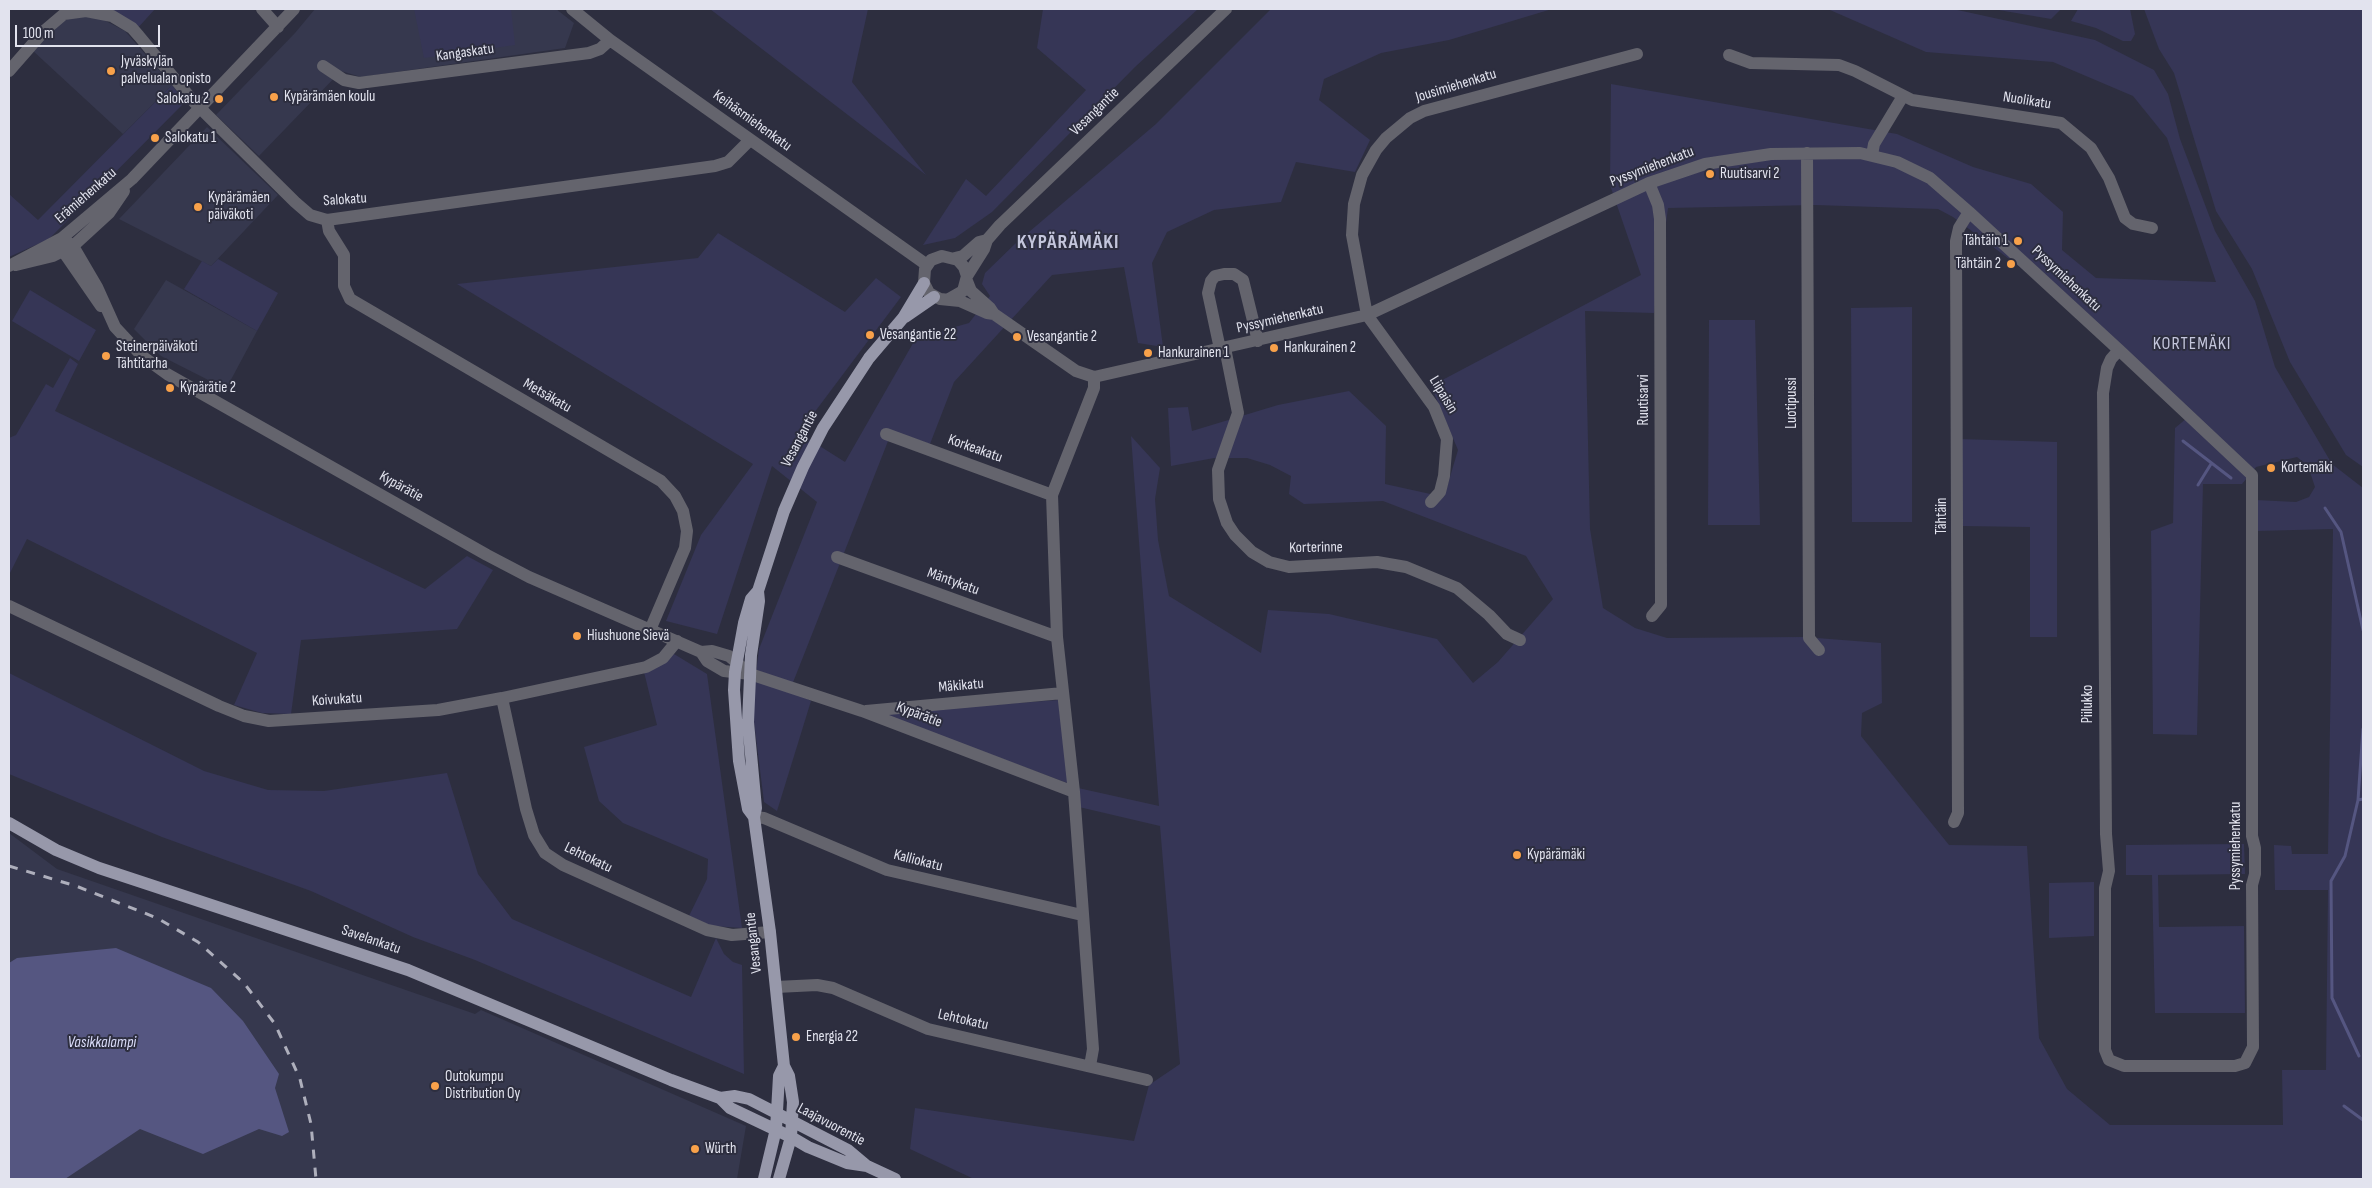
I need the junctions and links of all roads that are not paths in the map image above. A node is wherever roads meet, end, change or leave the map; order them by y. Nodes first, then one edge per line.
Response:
1 (262, 9) edge
2 (294, 9) edge
3 (572, 9) edge
4 (1226, 9) edge
5 (278, 26) junction
6 (610, 40) junction
7 (1637, 54) dead end
8 (1729, 55) dead end
9 (323, 66) dead end
10 (9, 71) edge
11 (1903, 96) junction
12 (200, 108) junction
13 (750, 140) junction
14 (1807, 153) junction
15 (1872, 155) junction
16 (1649, 184) junction
17 (1969, 212) junction
18 (327, 220) junction
19 (2152, 228) dead end
20 (987, 240) junction
21 (66, 245) junction
22 (955, 258) junction
23 (927, 265) junction
24 (9, 266) edge
25 (967, 278) junction
26 (924, 283) junction
27 (934, 297) junction
28 (949, 299) junction
29 (994, 314) junction
30 (1367, 315) junction
31 (903, 318) junction
32 (1258, 341) junction
33 (1222, 348) junction
34 (2119, 350) junction
35 (1094, 377) junction
36 (886, 434) dead end
37 (1052, 495) junction
38 (1430, 502) dead end
39 (837, 557) dead end
40 (758, 591) junction
41 (9, 606) edge
42 (1652, 616) dead end
43 (650, 630) junction
44 (1057, 638) junction
45 (1520, 640) dead end
46 (677, 641) junction
47 (1819, 650) dead end
48 (736, 667) junction
49 (750, 674) junction
50 (1063, 693) junction
51 (502, 698) junction
52 (862, 711) junction
53 (1074, 792) junction
54 (754, 817) junction
55 (1954, 822) dead end
56 (9, 824) edge
57 (1082, 915) junction
58 (770, 932) junction
59 (776, 987) junction
60 (2109, 1060) joint
61 (784, 1066) junction
62 (1090, 1066) junction
63 (1147, 1080) dead end
64 (720, 1098) junction
65 (778, 1115) junction
66 (792, 1122) junction
67 (776, 1130) junction
68 (791, 1137) junction
69 (867, 1166) junction
70 (764, 1179) edge
71 (779, 1179) edge
72 (895, 1179) edge

1 - 5 street
2 - 5 street, Erämiehenkatu
3 - 6 street, Keihäsmiehenkatu
4 - 20 street, Vesangantie
5 - 12 street, Erämiehenkatu
6 - 9 street, Kangaskatu
6 - 13 street, Keihäsmiehenkatu
7 - 30 street, Jousimiehenkatu
8 - 11 street, Nuolikatu
10 - 12 street, Salokatu
11 - 15 street
11 - 19 street, Nuolikatu
12 - 18 street, Salokatu
12 - 21 street, Erämiehenkatu
13 - 18 street, Salokatu
13 - 23 street, Keihäsmiehenkatu
14 - 15 street, Pyssymiehenkatu
14 - 16 street, Pyssymiehenkatu
14 - 47 street, Luotipussi
15 - 17 street, Pyssymiehenkatu
16 - 30 street, Pyssymiehenkatu
16 - 42 street, Ruutisarvi
17 - 34 street, Pyssymiehenkatu
17 - 55 street, Tähtäin
18 - 43 street, Metsäkatu
20 - 22 street, Vesangantie
20 - 25 street, Vesangantie
21 - 24 street, Erämiehenkatu
21 - 43 street, Kypärätie
22 - 23 street
22 - 25 street
23 - 26 street
25 - 28 street
25 - 29 street
26 - 27 street
26 - 31 main road, Vesangantie
27 - 28 street
27 - 31 main road, Vesangantie
28 - 29 street
29 - 35 street
30 - 32 street, Pyssymiehenkatu
30 - 38 street, Liipaisin
31 - 40 main road, Vesangantie
32 - 33 street, Pyssymiehenkatu
32 - 33 street, Korterinne
33 - 35 street, Pyssymiehenkatu
33 - 45 street, Korterinne
34 - 60 street, Piilukko
34 - 60 street, Pyssymiehenkatu
35 - 37 street
36 - 37 street, Korkeakatu
37 - 44 street
39 - 44 street, Mäntykatu
40 - 48 main road, Vesangantie
40 - 49 main road, Vesangantie
41 - 51 street, Koivukatu
43 - 46 street, Kypärätie
44 - 50 street
46 - 48 street, Kypärätie
46 - 51 street, Koivukatu
48 - 49 street, Kypärätie
48 - 54 main road, Vesangantie
49 - 52 street, Kypärätie
49 - 54 main road, Vesangantie
50 - 52 street, Mäkikatu
50 - 53 street
51 - 58 street, Lehtokatu
52 - 53 street, Kypärätie
53 - 57 street
54 - 57 street, Kalliokatu
54 - 58 main road, Vesangantie
56 - 64 main road, Savelankatu
57 - 62 street
58 - 59 main road, Vesangantie
59 - 61 main road, Vesangantie
59 - 62 street, Lehtokatu
61 - 65 main road, Vesangantie
61 - 66 main road, Vesangantie
62 - 63 street, Lehtokatu
64 - 65 main road, Savelankatu
64 - 67 main road, Savelankatu
65 - 66 main road, Laajavuorentie
65 - 67 main road, Vesangantie
66 - 68 main road, Vesangantie
66 - 69 main road, Laajavuorentie
67 - 68 main road, Savelankatu
67 - 70 main road, Vesangantie
68 - 69 main road, Laajavuorentie
68 - 71 main road, Vesangantie
69 - 72 main road, Laajavuorentie

